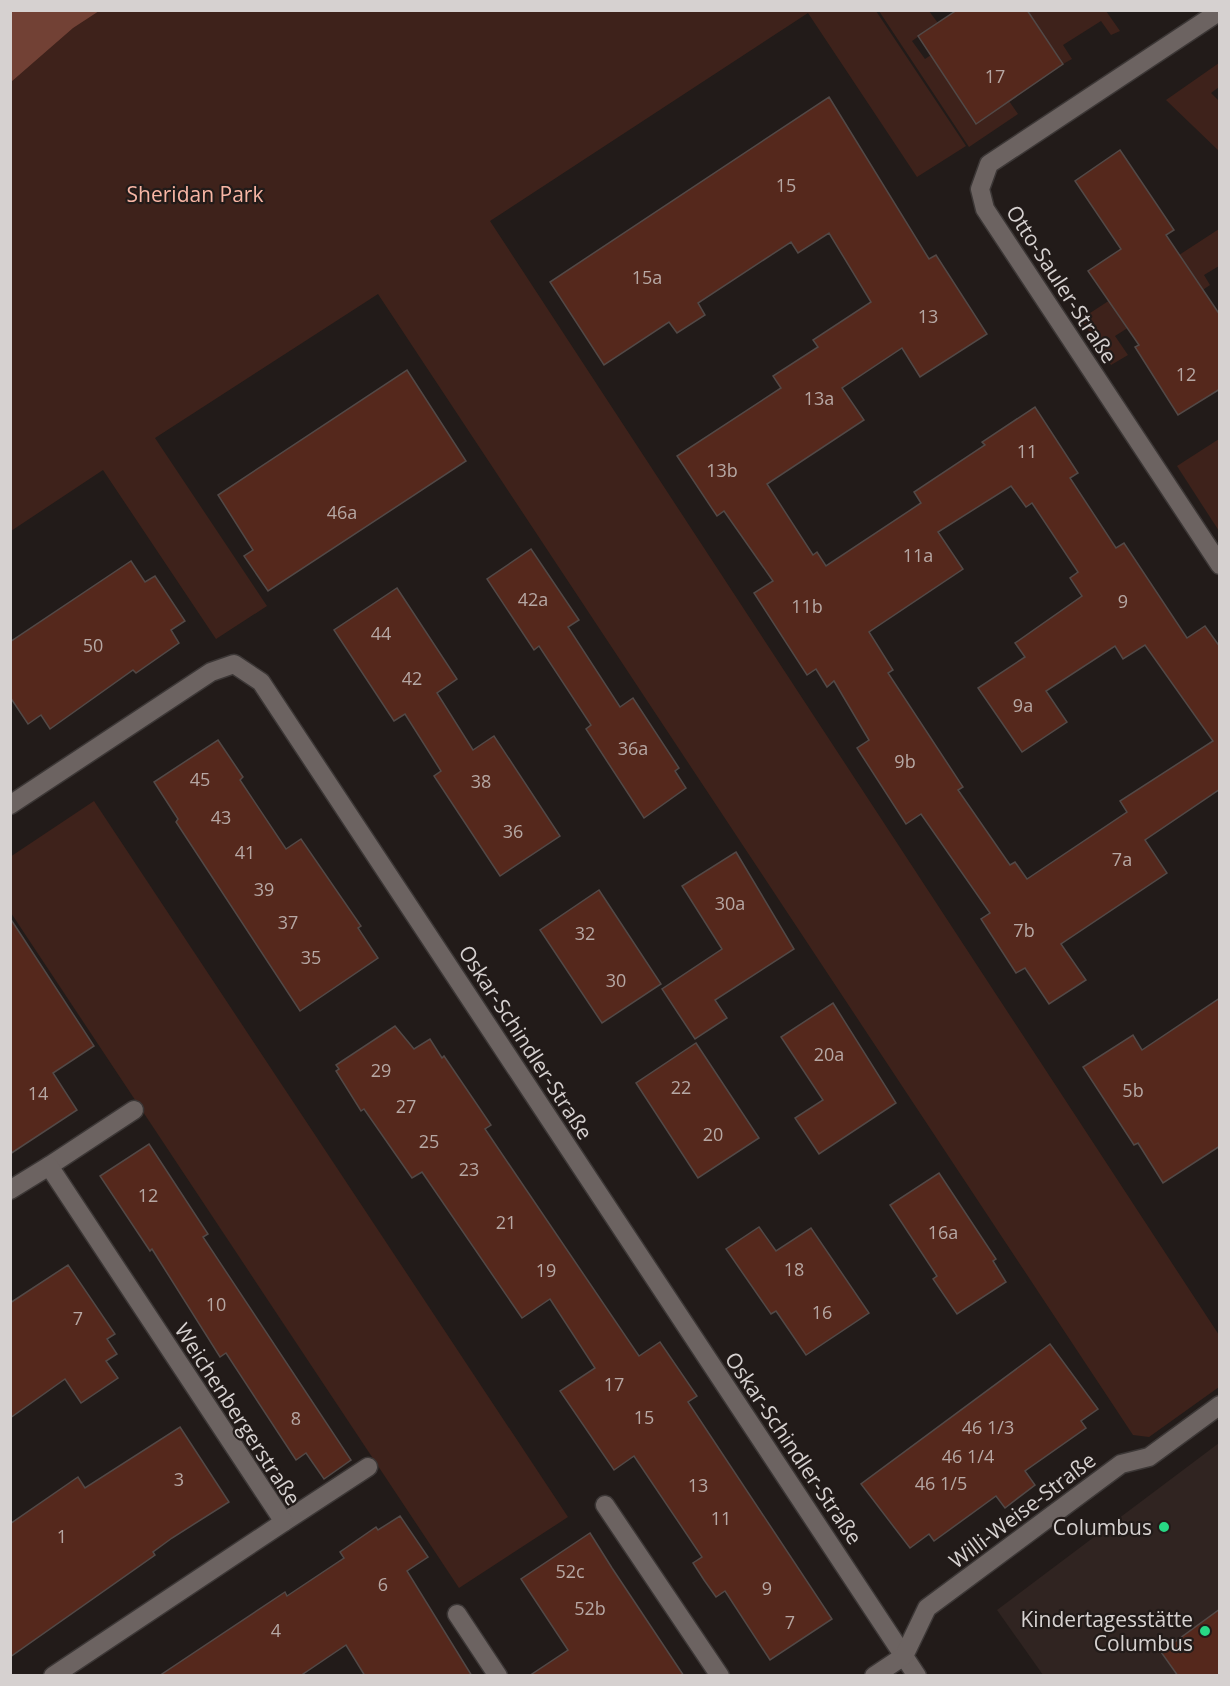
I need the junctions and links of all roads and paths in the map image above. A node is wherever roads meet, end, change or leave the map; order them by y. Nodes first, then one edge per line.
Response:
1 (1220, 11) edge
2 (1220, 565) edge
3 (10, 805) edge
4 (134, 1110) dead end
5 (49, 1166) junction
6 (10, 1190) edge
7 (1220, 1405) edge
8 (368, 1467) dead end
9 (605, 1505) dead end
10 (284, 1522) junction
11 (457, 1614) dead end
12 (904, 1656) junction
13 (53, 1676) edge
14 (498, 1676) edge
15 (720, 1676) edge
16 (874, 1676) edge
17 (917, 1676) edge

1 - 2 street, Otto-Sauler-Straße
3 - 12 street, Oskar-Schindler-Straße
4 - 5 street
5 - 6 street
5 - 10 street, Weichenbergerstraße
7 - 12 street, Willi-Weise-Straße
8 - 10 street
9 - 15 street
10 - 13 street, Weichenbergerstraße
11 - 14 street
12 - 16 street
12 - 17 street, Oskar-Schindler-Straße

